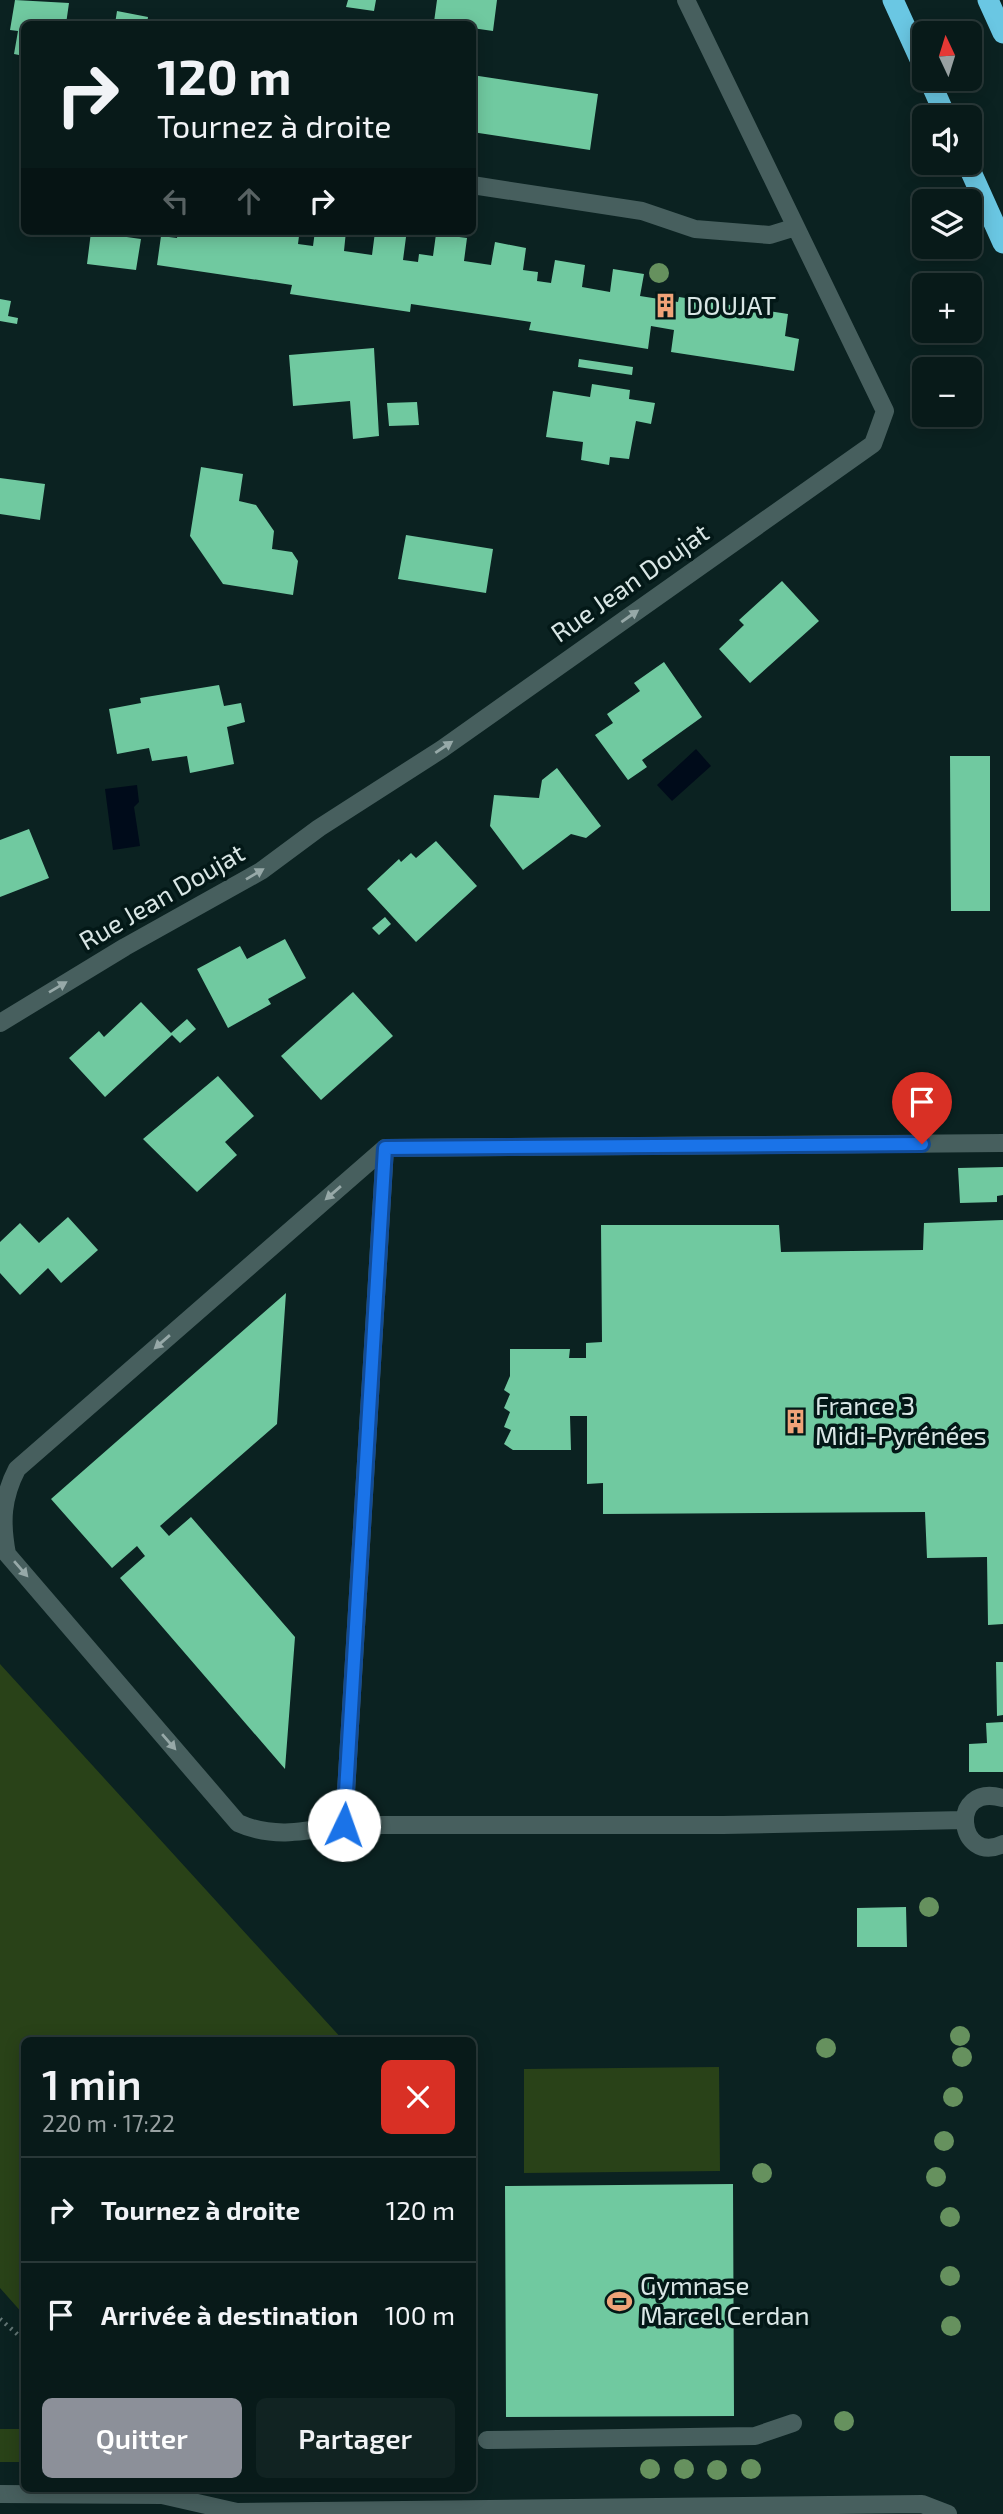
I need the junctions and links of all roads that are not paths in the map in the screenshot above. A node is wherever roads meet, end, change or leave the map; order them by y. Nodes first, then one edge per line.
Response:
1 (687, 0) edge
2 (893, 0) edge
3 (988, 0) edge
4 (1003, 33) edge
5 (912, 42) edge
6 (972, 175) edge
7 (476, 186) edge
8 (796, 227) junction
9 (1003, 243) edge
10 (0, 1023) edge
11 (1003, 1143) edge
12 (385, 1148) junction
13 (1003, 1798) edge
14 (964, 1819) junction
15 (344, 1825) junction
16 (1003, 1844) edge
17 (793, 2423) dead end
18 (487, 2441) dead end
19 (0, 2494) edge
20 (948, 2514) edge

1 - 8 street, Rue Jean Doujat
2 - 5 highway
3 - 4 highway
6 - 9 highway
7 - 8 street
10 -> 8 street, Rue Jean Doujat
11 - 12 street
12 - 15 street
12 -> 15 street
13 - 14 street
14 - 15 street
14 - 16 street
17 - 18 street
19 - 20 street

